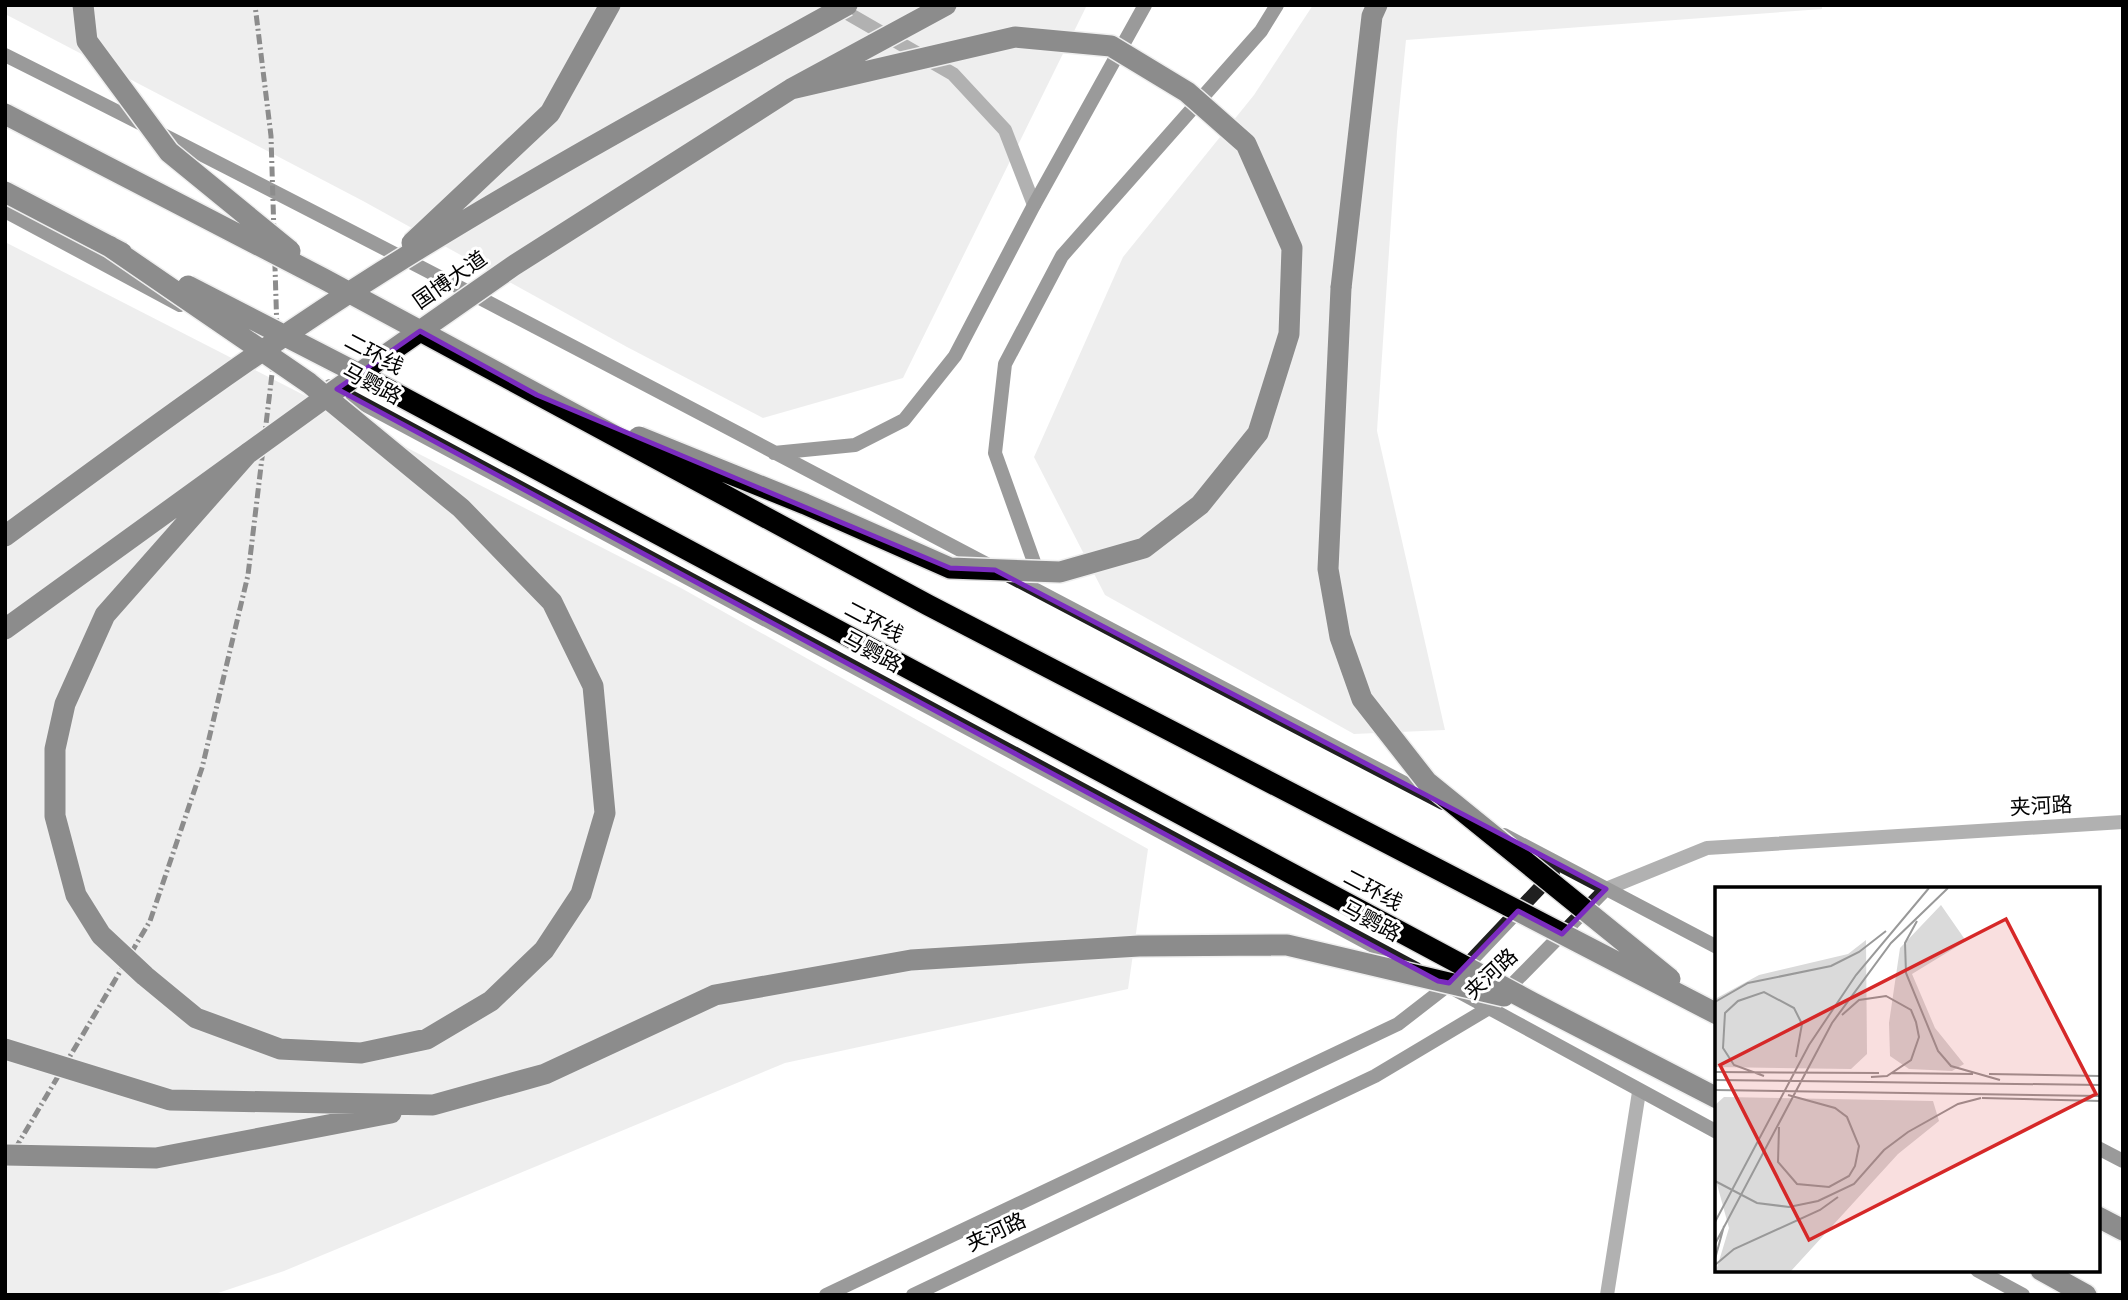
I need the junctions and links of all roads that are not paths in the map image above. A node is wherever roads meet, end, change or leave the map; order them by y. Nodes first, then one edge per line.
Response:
1 (83, 5) edge
2 (610, 5) edge
3 (833, 5) edge
4 (847, 5) edge
5 (946, 5) edge
6 (1144, 5) edge
7 (1278, 5) edge
8 (1377, 5) edge
9 (5, 55) edge
10 (791, 89) junction
11 (5, 114) edge
12 (5, 192) edge
13 (1034, 205) junction
14 (5, 211) edge
15 (109, 246) junction
16 (383, 271) junction
17 (324, 279) junction
18 (337, 390) junction
19 (537, 395) junction
20 (248, 453) junction
21 (774, 453) junction
22 (5, 536) edge
23 (1047, 597) junction
24 (5, 629) edge
25 (2123, 822) edge
26 (1562, 865) junction
27 (1606, 889) junction
28 (1715, 946) edge
29 (1447, 986) junction
30 (1533, 1003) junction
31 (1489, 1009) junction
32 (1711, 1011) edge
33 (5, 1049) edge
34 (1639, 1092) junction
35 (1715, 1097) edge
36 (433, 1105) junction
37 (1715, 1131) edge
38 (2100, 1150) edge
39 (5, 1155) edge
40 (2123, 1161) edge
41 (2100, 1218) edge
42 (2123, 1230) edge
43 (1981, 1272) edge
44 (2044, 1272) edge
45 (2083, 1294) edge
46 (826, 1295) edge
47 (913, 1295) edge
48 (1607, 1295) edge
49 (2023, 1295) edge

1 - 17 highway, bridge
2 - 16 highway, bridge
3 - 13 street
4 - 16 highway, 国博大道, bridge
5 - 10 highway, 国博大道, bridge
6 - 13 main road
7 - 23 main road
8 - 32 highway, bridge
9 - 21 main road
10 - 18 highway, 国博大道, bridge
10 - 19 highway, bridge
11 - 17 highway, 二环线, bridge
12 - 15 highway, 二环线, bridge
13 - 21 main road
14 - 18 main road, 马鹦路
15 - 20 highway, bridge
15 - 30 highway, 二环线, bridge
16 - 22 highway, 国博大道, bridge
17 - 19 highway, 二环线, bridge
18 - 20 highway, 国博大道, bridge
18 - 29 main road, 马鹦路
19 - 32 highway, 二环线, bridge
20 - 24 highway, 国博大道, bridge
21 - 23 main road
23 - 26 main road
25 - 27 street, 夹河路
26 - 27 main road
26 - 29 main road, 夹河路
27 - 28 main road
27 - 31 main road, 夹河路
29 - 31 main road, 马鹦路
29 - 46 main road, 夹河路
30 - 35 highway, 二环线, bridge
30 - 36 highway, bridge
31 - 34 main road, 马鹦路
31 - 47 main road, 夹河路
33 - 36 highway, bridge
34 - 37 main road, 马鹦路
34 - 48 street
36 - 39 highway, bridge
38 - 40 main road
41 - 42 highway
43 - 49 main road
44 - 45 highway

